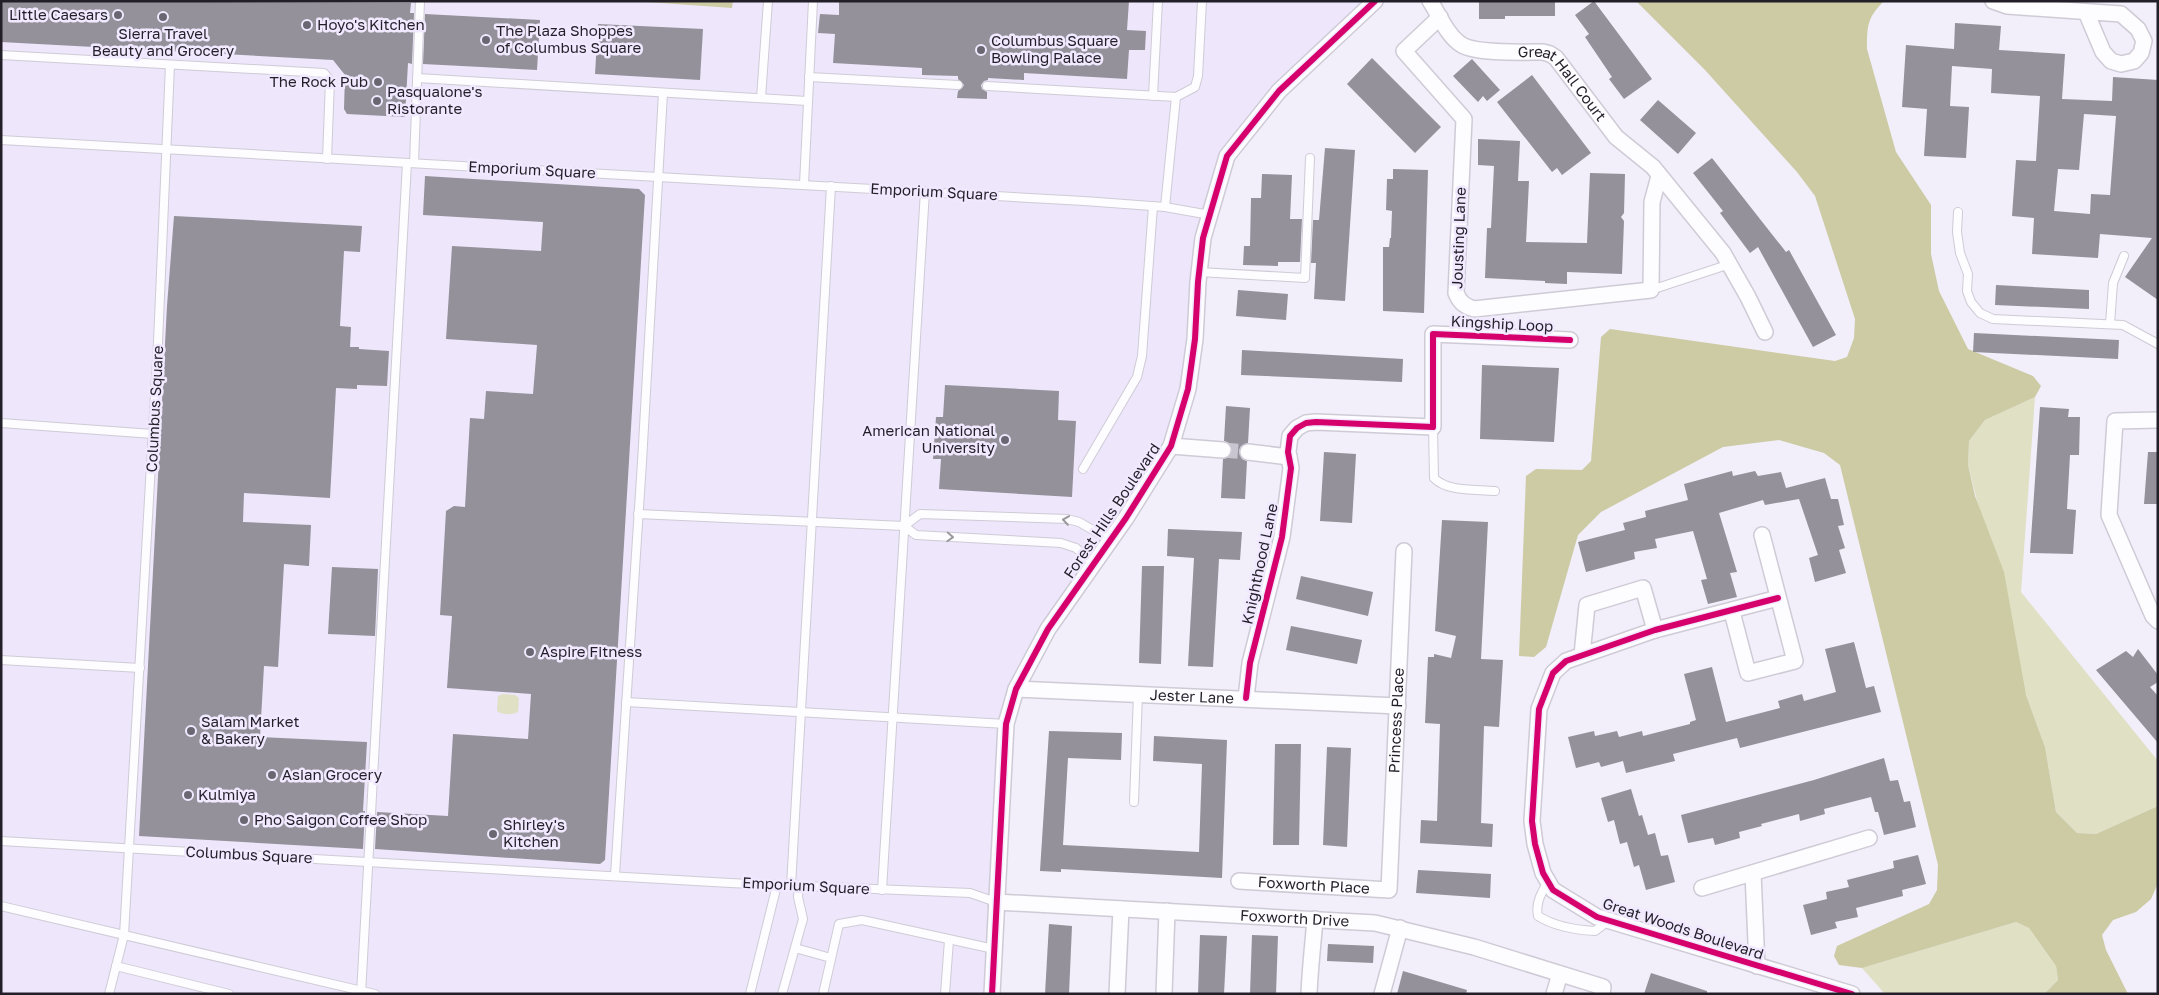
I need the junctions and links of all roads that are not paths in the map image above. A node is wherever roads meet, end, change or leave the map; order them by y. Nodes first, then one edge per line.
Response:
1 (420, 1) edge
2 (768, 1) edge
3 (813, 1) edge
4 (1158, 1) edge
5 (1202, 1) edge
6 (1375, 1) edge
7 (1430, 1) edge
8 (1993, 1) edge
9 (2086, 12) dead end
10 (1440, 17) junction
11 (1, 55) edge
12 (170, 65) junction
13 (809, 77) junction
14 (417, 78) junction
15 (958, 85) dead end
16 (988, 86) dead end
17 (663, 92) junction
18 (1153, 96) junction
19 (1176, 97) junction
20 (761, 98) junction
21 (807, 101) junction
22 (1, 140) edge
23 (166, 150) junction
24 (1310, 158) dead end
25 (327, 159) junction
26 (410, 163) junction
27 (658, 176) junction
28 (1659, 176) junction
29 (804, 184) junction
30 (831, 186) junction
31 (925, 191) junction
32 (1154, 206) junction
33 (1165, 207) junction
34 (1958, 212) dead end
35 (1210, 215) junction
36 (2124, 256) dead end
37 (1730, 264) junction
38 (1199, 272) junction
39 (1651, 290) junction
40 (2110, 324) junction
41 (1764, 332) dead end
42 (1570, 340) dead end
43 (2158, 344) edge
44 (2158, 420) edge
45 (1, 423) edge
46 (1433, 428) junction
47 (153, 434) junction
48 (1171, 446) junction
49 (1224, 450) tunnel mouth
50 (1248, 452) tunnel mouth
51 (1289, 457) junction
52 (1083, 469) dead end
53 (1495, 491) dead end
54 (638, 514) junction
55 (812, 522) junction
56 (904, 526) junction
57 (1762, 535) dead end
58 (1110, 540) junction
59 (1404, 551) dead end
60 (1093, 563) junction
61 (1778, 598) junction
62 (1732, 612) junction
63 (2158, 621) edge
64 (1655, 630) junction
65 (1582, 655) junction
66 (1, 660) edge
67 (140, 668) junction
68 (1016, 689) junction
69 (1138, 694) junction
70 (1246, 698) junction
71 (626, 702) junction
72 (1398, 706) junction
73 (801, 712) junction
74 (892, 718) junction
75 (1006, 724) junction
76 (1134, 802) dead end
77 (1869, 838) dead end
78 (1, 841) edge
79 (129, 848) junction
80 (368, 861) junction
81 (1753, 873) junction
82 (614, 875) junction
83 (1239, 881) dead end
84 (1548, 881) junction
85 (777, 885) junction
86 (795, 886) junction
87 (1702, 888) dead end
88 (882, 890) junction
89 (1390, 890) joint
90 (996, 902) junction
91 (1, 906) edge
92 (1120, 908) junction
93 (1167, 911) junction
94 (1315, 919) junction
95 (1608, 921) junction
96 (1400, 928) junction
97 (124, 935) junction
98 (948, 940) junction
99 (795, 948) junction
100 (994, 950) junction
101 (831, 958) junction
102 (116, 966) junction
103 (1757, 966) junction
104 (1560, 974) junction
105 (361, 992) edge
106 (109, 994) edge
107 (229, 994) edge
108 (375, 994) edge
109 (750, 994) edge
110 (782, 994) edge
111 (823, 994) edge
112 (944, 994) edge
113 (992, 994) edge
114 (1118, 994) edge
115 (1164, 994) edge
116 (1309, 994) edge
117 (1382, 994) edge
118 (1554, 994) edge
119 (1602, 994) edge
120 (1852, 994) edge

1 - 14 lane
2 - 20 lane
3 - 13 lane
4 - 18 lane
5 - 19 lane
6 - 35 street, Forest Hills Boulevard
7 - 10 street, Great Hall Court
8 - 9 street
10 - 28 street, Great Hall Court
10 - 39 street, Jousting Lane
11 - 12 lane
12 - 23 lane, Columbus Square
12 - 25 lane
13 - 15 lane
13 - 21 lane
14 - 17 lane
14 - 26 lane
16 - 18 lane
17 - 20 lane
17 - 27 lane
18 - 19 lane
19 - 33 lane
20 - 21 lane
21 - 29 lane
22 - 23 lane
23 - 25 lane
23 - 47 lane, Columbus Square
24 - 38 lane
25 - 26 lane
26 - 27 lane, Emporium Square
26 - 80 lane
27 - 29 lane, Emporium Square
27 - 54 lane
28 - 37 street, Great Hall Court
28 - 39 street
29 - 30 lane, Emporium Square
30 - 31 lane, Emporium Square
30 - 55 lane
31 - 32 lane, Emporium Square
31 - 56 lane
32 - 33 lane, Emporium Square
32 - 52 lane
33 - 35 lane, Emporium Square
34 - 40 lane
35 - 38 street, Forest Hills Boulevard
36 - 40 lane
37 - 39 lane
37 - 41 street, Great Hall Court
38 - 48 street, Forest Hills Boulevard
40 - 43 lane
42 - 46 street, Kingship Loop
44 - 63 street
45 - 47 lane
46 - 51 street, Knighthood Lane
46 - 53 lane
47 - 67 lane, Columbus Square
48 - 49 street
48 - 58 street, Forest Hills Boulevard
50 - 51 street
51 - 70 street, Knighthood Lane
54 - 55 lane
54 - 71 lane
55 - 56 lane
55 - 73 lane
58 -> 56 lane
56 -> 60 lane
56 - 74 lane
57 - 61 street
58 - 60 street, Forest Hills Boulevard
59 - 72 street, Princess Place
60 - 68 street, Forest Hills Boulevard
61 - 62 street, Great Woods Boulevard
61 - 62 street
62 - 64 street, Great Woods Boulevard
64 - 65 street, Great Woods Boulevard
64 - 65 street
65 - 84 street, Great Woods Boulevard
66 - 67 lane
67 - 79 lane, Columbus Square
68 - 69 street, Jester Lane
68 - 75 street, Forest Hills Boulevard
69 - 70 street, Jester Lane
69 - 76 lane
70 - 72 street, Jester Lane
71 - 73 lane
71 - 82 lane
72 - 89 street, Princess Place
73 - 74 lane
73 - 86 lane
74 - 75 lane
74 - 88 lane
75 - 90 street, Forest Hills Boulevard
77 - 81 street
78 - 79 lane, Columbus Square
79 - 80 lane, Columbus Square
79 - 97 lane
80 - 82 lane, Emporium Square
80 - 105 lane
81 - 87 street
81 - 103 street
82 - 85 lane, Emporium Square
83 - 89 street, Foxworth Place
84 - 95 street, Great Woods Boulevard
84 - 95 lane
85 - 86 lane, Emporium Square
85 - 109 lane
86 - 88 lane, Emporium Square
86 - 99 lane
88 - 90 lane, Emporium Square
90 - 92 street, Foxworth Drive
90 - 100 street, Forest Hills Boulevard
91 - 97 lane
92 - 93 street, Foxworth Drive
92 - 114 street
93 - 94 street, Foxworth Drive
93 - 115 street
94 - 96 street, Foxworth Drive
94 - 116 street
95 - 103 street, Great Woods Boulevard
96 - 104 street, Foxworth Drive
96 - 117 street
97 - 102 lane
97 - 105 lane
98 - 100 lane
98 - 101 lane
98 - 112 lane
99 - 101 lane
99 - 110 lane
100 - 113 street, Forest Hills Boulevard
101 - 111 lane
102 - 106 lane
102 - 107 lane
103 - 120 street, Great Woods Boulevard
104 - 118 street
104 - 119 street, Foxworth Drive
105 - 108 lane

